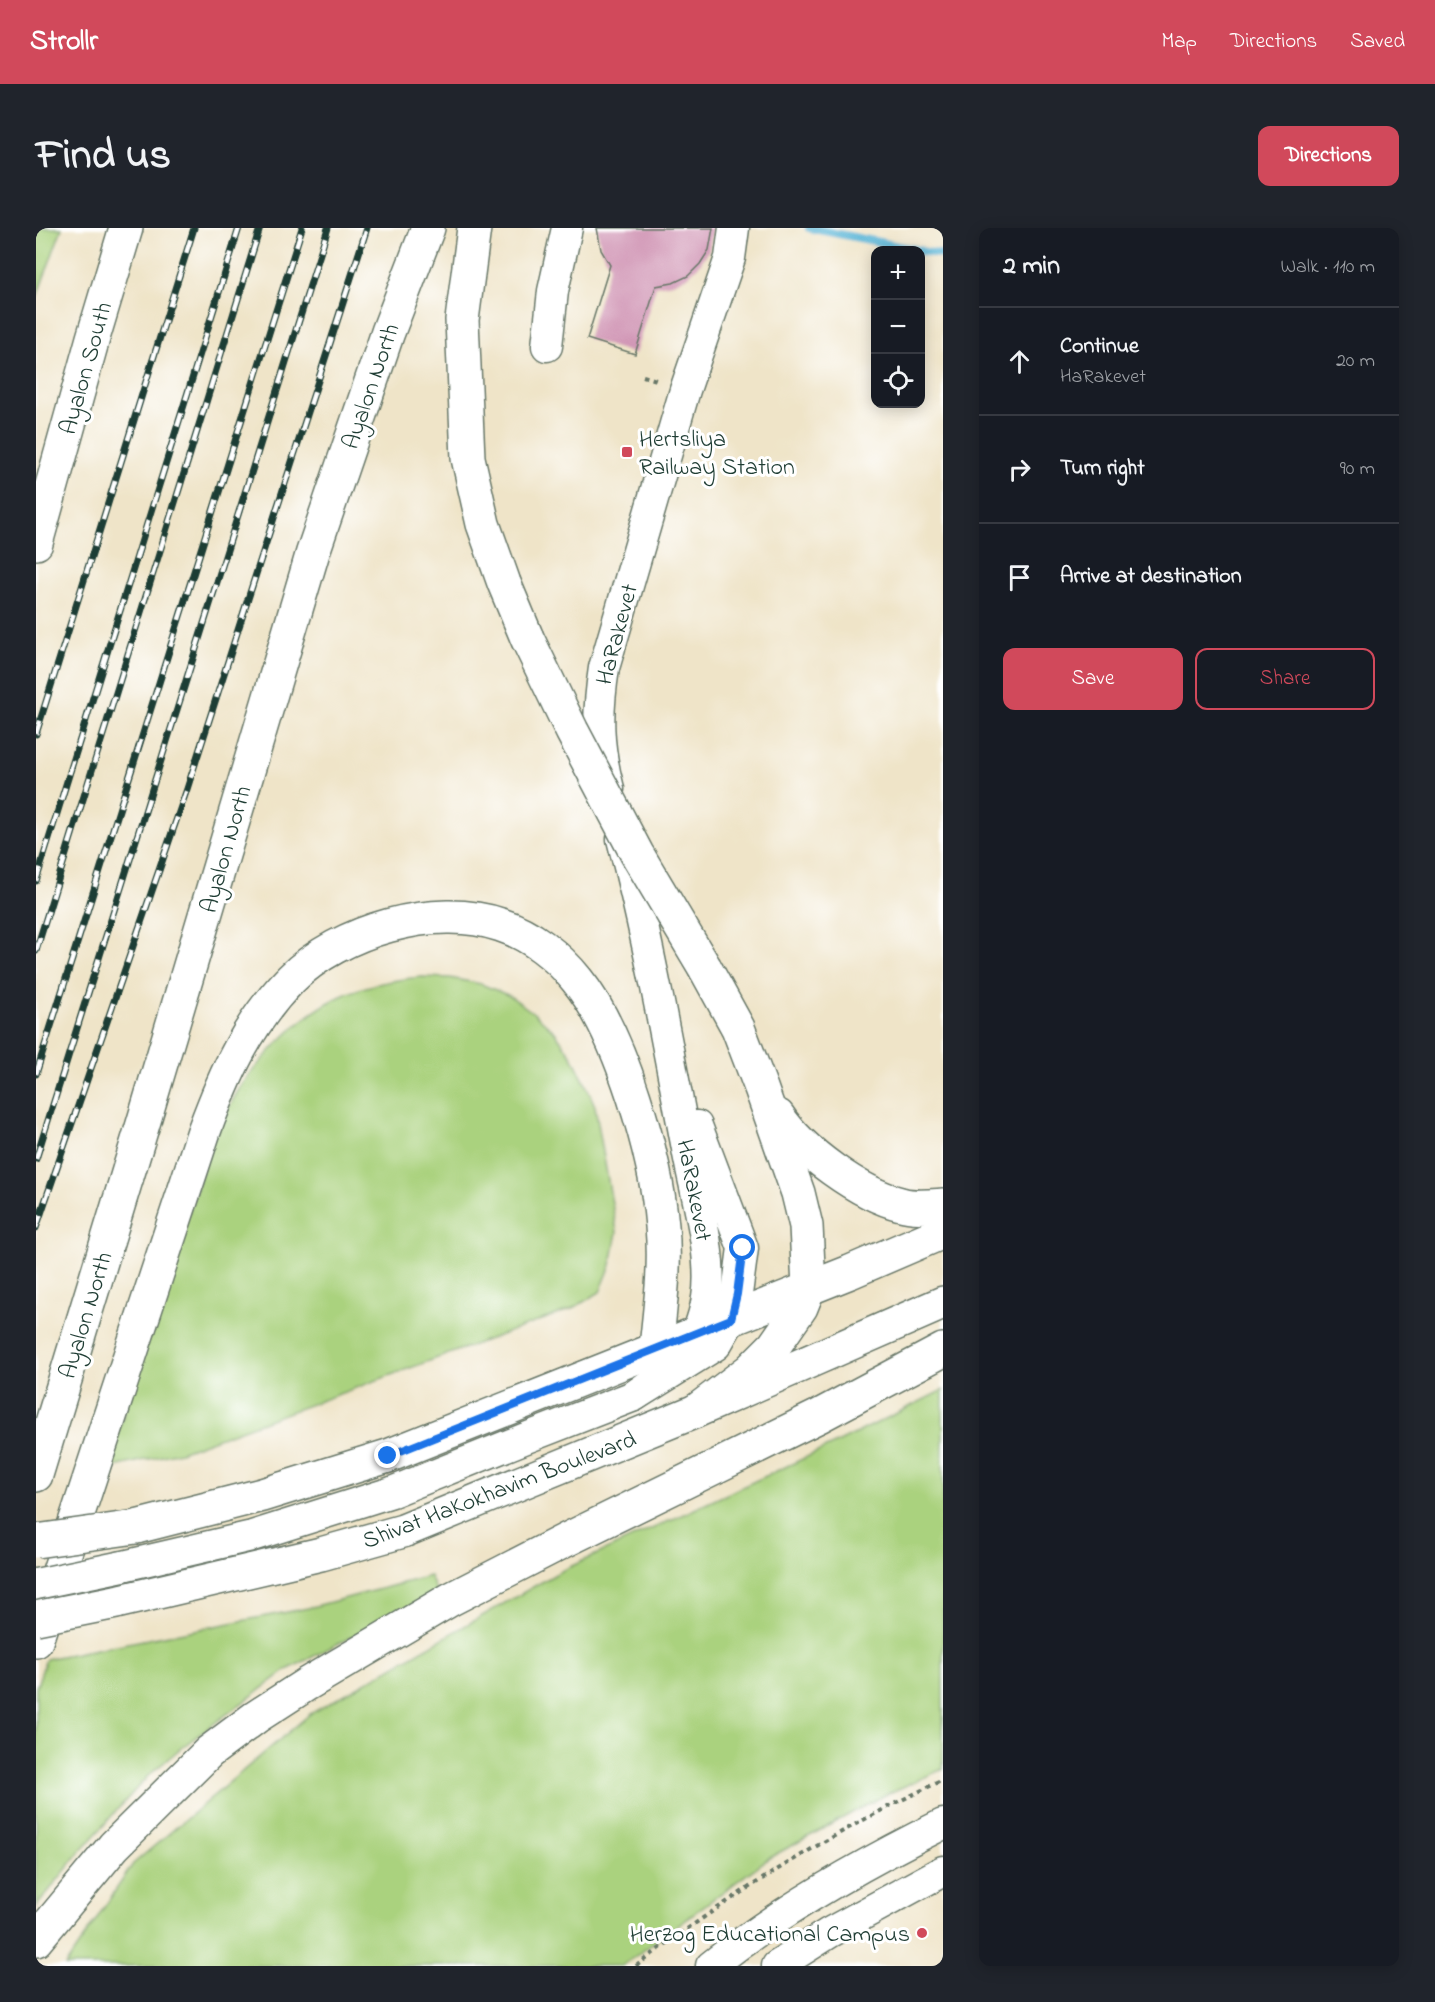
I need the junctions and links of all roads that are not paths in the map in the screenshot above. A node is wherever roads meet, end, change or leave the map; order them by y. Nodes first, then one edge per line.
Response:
1 (126, 228) edge
2 (428, 228) edge
3 (474, 228) edge
4 (567, 228) edge
5 (734, 228) edge
6 (547, 346) dead end
7 (36, 543) edge
8 (667, 1047) junction
9 (761, 1088) junction
10 (943, 1205) edge
11 (943, 1232) edge
12 (809, 1287) junction
13 (943, 1303) edge
14 (731, 1319) junction
15 (697, 1332) junction
16 (656, 1348) junction
17 (943, 1350) edge
18 (634, 1396) junction
19 (696, 1411) junction
20 (36, 1475) edge
21 (136, 1527) junction
22 (36, 1541) edge
23 (36, 1550) edge
24 (36, 1584) edge
25 (36, 1618) edge
26 (36, 1641) edge
27 (943, 1824) edge
28 (943, 1870) edge
29 (36, 1940) edge
30 (711, 1966) edge
31 (777, 1966) edge

1 - 7 main road, Ayalon South
2 - 20 main road, Ayalon North
3 - 9 main road, bridge
4 - 6 street
5 - 8 street, HaRakevet
8 - 14 street, HaRakevet
8 - 15 street, HaRakevet
9 - 10 main road
9 - 12 main road
11 - 12 main road
12 - 14 main road
12 - 19 main road
13 - 19 main road, Shivat HaKokhavim Boulevard
14 - 15 main road
14 - 18 street, Shivat HaKokhavim Boulevard
15 - 16 main road
15 - 18 street, Shivat HaKokhavim Boulevard
16 - 21 main road
16 - 26 main road
17 - 29 main road
18 - 24 street, Shivat HaKokhavim Boulevard, bridge
19 - 25 main road, Shivat HaKokhavim Boulevard, bridge
21 - 22 main road, bridge
21 - 23 main road, bridge
27 - 30 street
28 - 31 street

